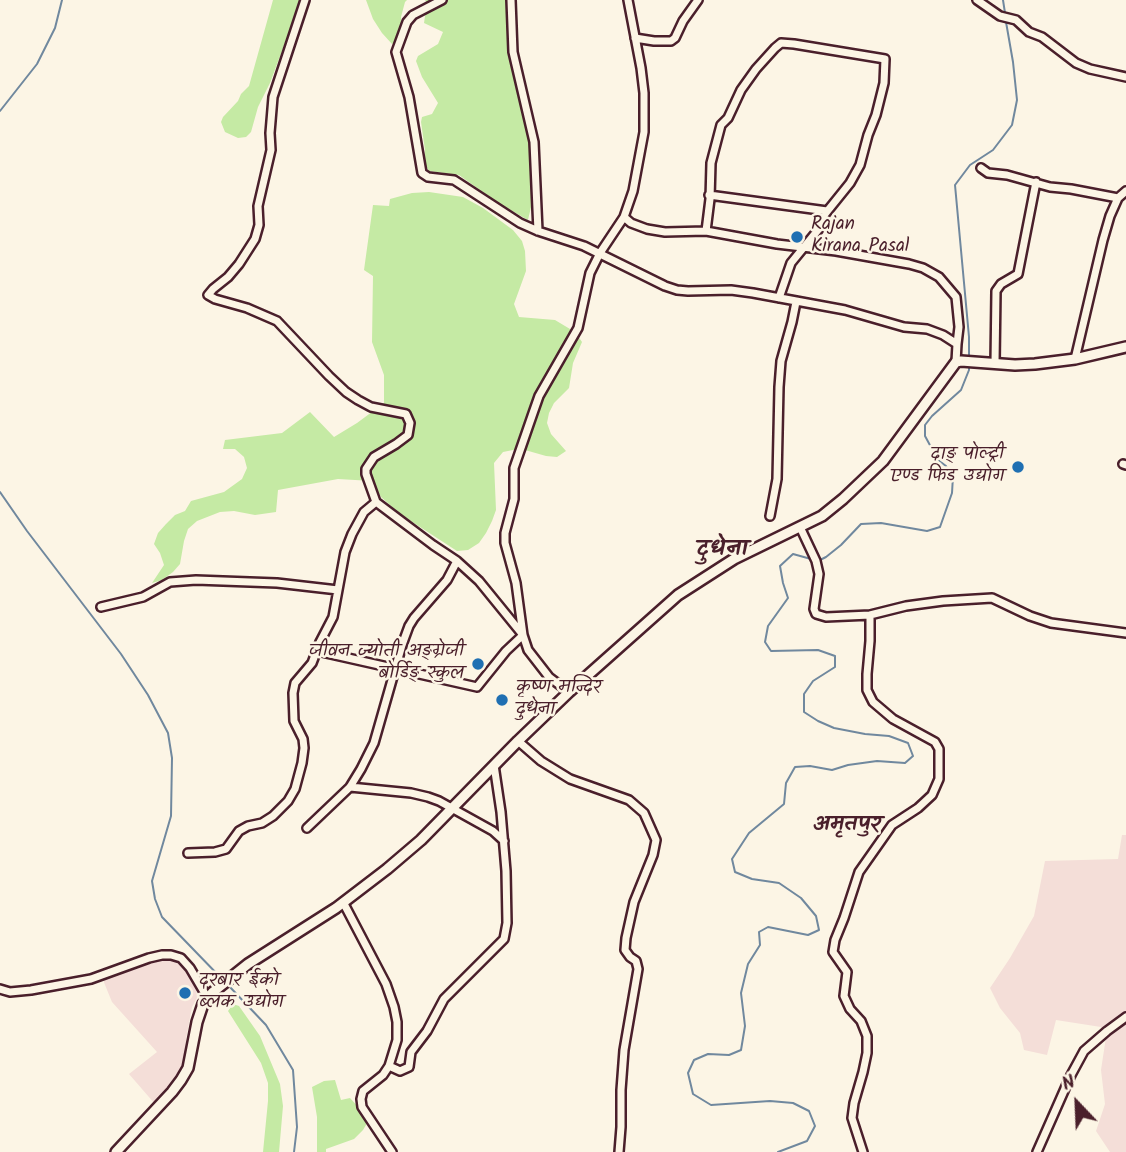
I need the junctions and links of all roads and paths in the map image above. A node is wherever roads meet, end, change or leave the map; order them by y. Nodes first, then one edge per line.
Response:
1 (305, 0) edge
2 (442, 0) edge
3 (511, 0) edge
4 (628, 0) edge
5 (698, 0) edge
6 (977, 0) edge
7 (635, 38) junction
8 (1126, 77) edge
9 (981, 168) dead end
10 (1036, 183) junction
11 (1126, 191) edge
12 (709, 195) junction
13 (1118, 198) junction
14 (828, 211) junction
15 (624, 217) junction
16 (538, 231) junction
17 (705, 231) junction
18 (804, 247) junction
19 (600, 253) junction
20 (779, 298) junction
21 (796, 302) junction
22 (957, 344) junction
23 (1126, 347) edge
24 (1075, 359) junction
25 (959, 361) junction
26 (992, 363) junction
27 (376, 502) junction
28 (770, 516) dead end
29 (800, 527) junction
30 (457, 561) junction
31 (338, 590) junction
32 (101, 607) dead end
33 (870, 615) junction
34 (1126, 634) edge
35 (523, 635) junction
36 (317, 651) junction
37 (395, 669) junction
38 (569, 692) junction
39 (519, 741) junction
40 (494, 765) junction
41 (350, 787) junction
42 (451, 809) junction
43 (307, 828) dead end
44 (504, 841) junction
45 (188, 853) dead end
46 (344, 902) junction
47 (0, 989) edge
48 (210, 994) junction
49 (1126, 1017) edge
50 (389, 1066) junction
51 (116, 1152) edge
52 (392, 1152) edge
53 (619, 1152) edge
54 (863, 1152) edge
55 (1037, 1152) edge

1 - 27 street
2 - 16 street
3 - 16 street
4 - 7 street
5 - 7 street
6 - 8 street
7 - 15 street
9 - 10 street
10 - 13 street
10 - 26 street
11 - 13 street
12 - 14 street
12 - 14 street
12 - 17 street
13 - 24 street
14 - 18 street
15 - 17 street
15 - 19 street
16 - 19 street
17 - 18 street
18 - 20 street
18 - 22 street
19 - 20 street
19 - 35 street
20 - 21 street
21 - 22 street
21 - 28 street
22 - 25 street
23 - 24 main road
24 - 26 main road
25 - 26 main road
25 - 29 main road
27 - 30 street
27 - 31 street
29 - 33 street
29 - 38 main road
30 - 35 street
30 - 37 street
31 - 32 street
31 - 36 street
33 - 34 street
33 - 54 street
35 - 37 street
35 - 38 street
36 - 37 street
36 - 45 street
37 - 41 street
38 - 39 main road
39 - 40 main road
39 - 53 street
40 - 42 main road
40 - 44 street
41 - 42 street
41 - 43 street
42 - 44 street
42 - 46 main road
44 - 50 street
46 - 48 main road
46 - 50 street
47 - 48 street
48 - 51 main road
49 - 55 street
50 - 52 street

